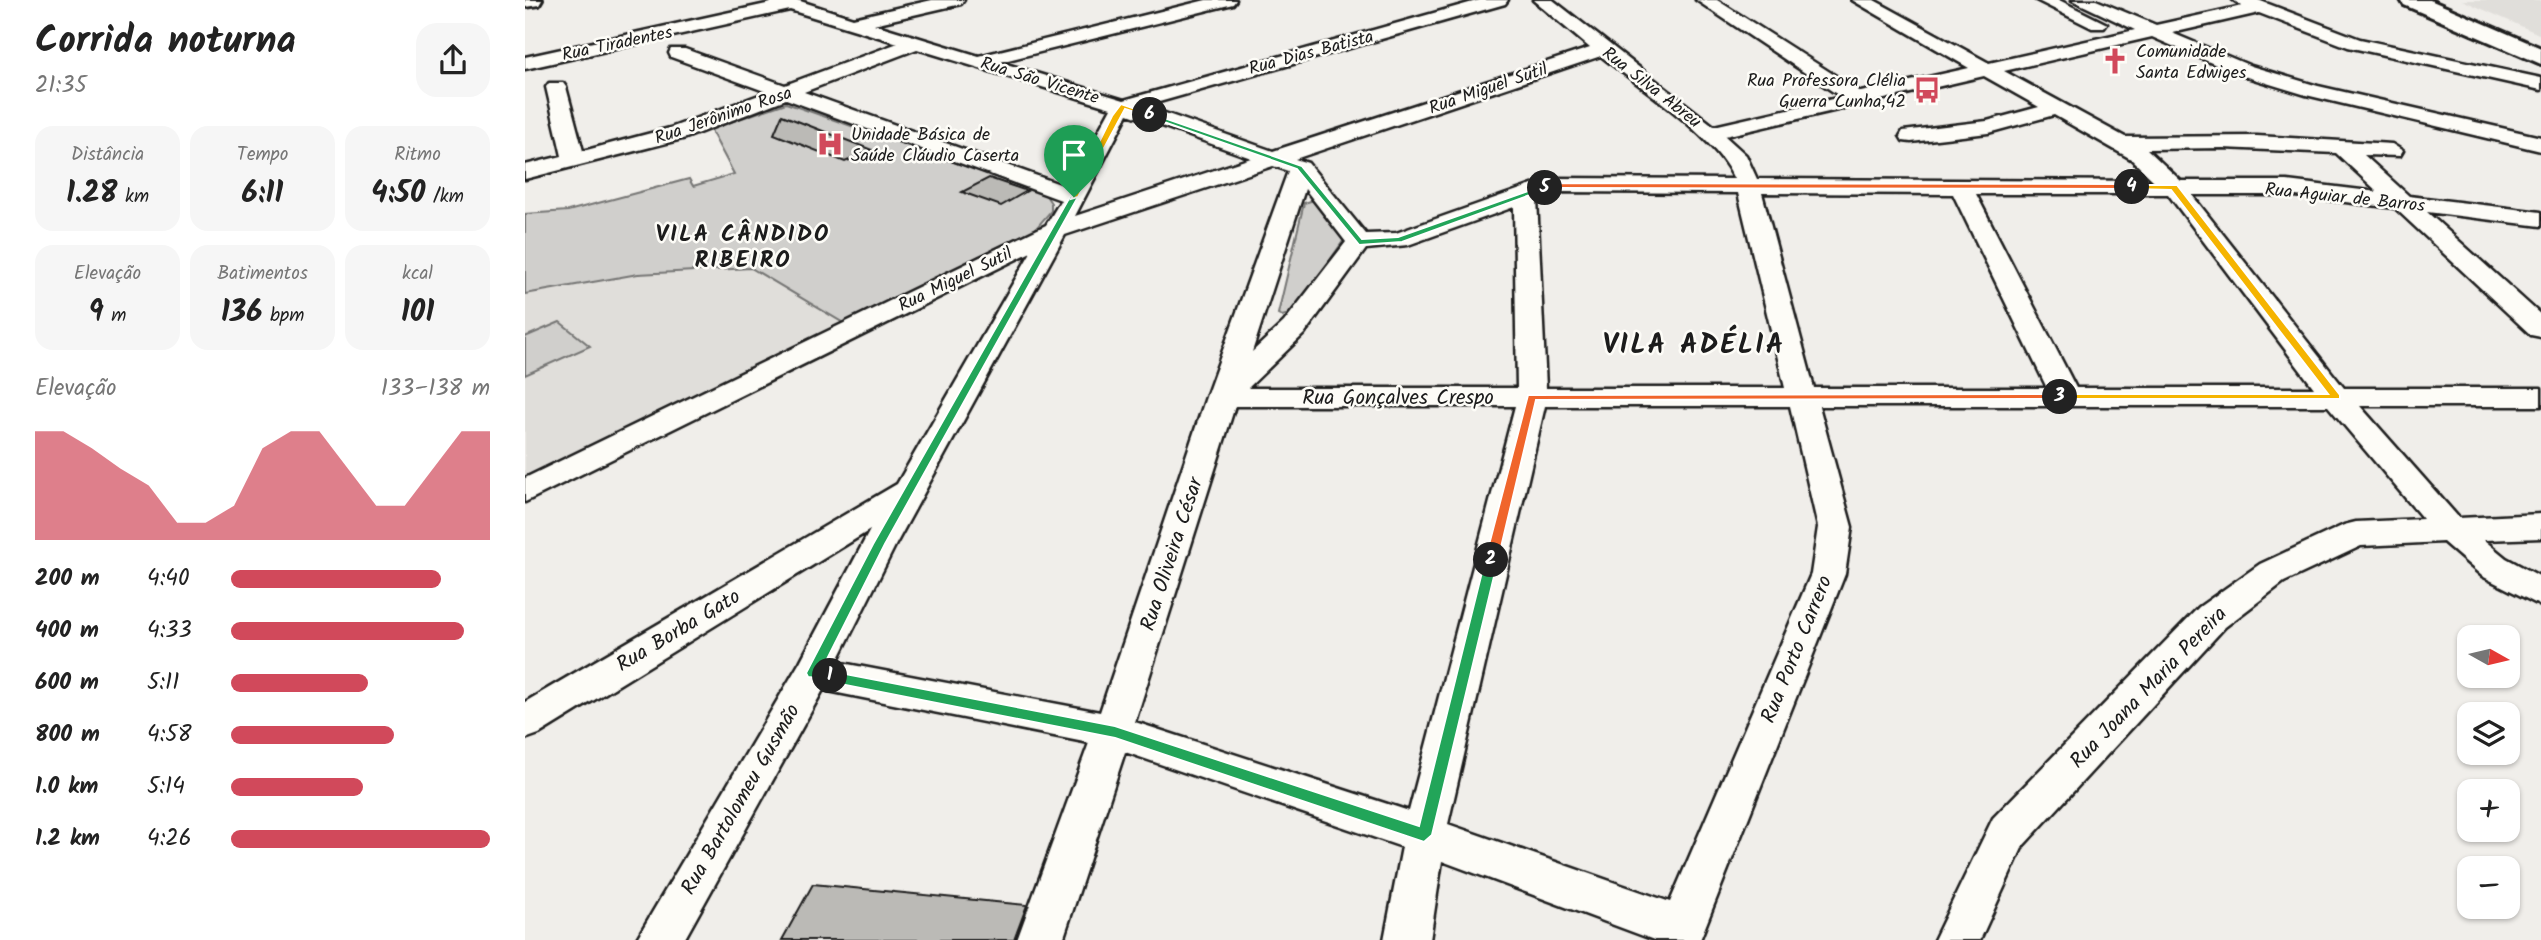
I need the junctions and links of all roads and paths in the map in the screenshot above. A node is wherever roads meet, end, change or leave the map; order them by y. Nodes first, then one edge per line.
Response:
1 (531, 0) edge
2 (955, 0) edge
3 (1227, 0) edge
4 (1499, 0) edge
5 (1542, 0) edge
6 (1705, 0) edge
7 (1861, 0) edge
8 (2045, 0) edge
9 (2081, 0) edge
10 (2413, 0) edge
11 (2440, 0) edge
12 (525, 1) edge
13 (785, 2) edge
14 (2251, 4) edge
15 (854, 23) junction
16 (2158, 31) junction
17 (2128, 37) junction
18 (917, 42) junction
19 (2541, 44) edge
20 (1605, 49) junction
21 (678, 53) dead end
22 (2541, 57) edge
23 (979, 61) junction
24 (525, 63) edge
25 (1988, 69) junction
26 (2537, 82) edge
27 (556, 87) dead end
28 (788, 93) junction
29 (1858, 99) junction
30 (2351, 102) junction
31 (1124, 106) junction
32 (2058, 108) junction
33 (1710, 133) junction
34 (1911, 136) dead end
35 (2122, 144) junction
36 (2541, 144) edge
37 (2341, 146) junction
38 (2392, 151) dead end
39 (574, 160) junction
40 (1289, 163) junction
41 (525, 172) edge
42 (1748, 185) junction
43 (1961, 186) junction
44 (2174, 187) junction
45 (1321, 193) junction
46 (1525, 195) junction
47 (1074, 197) junction
48 (1290, 197) junction
49 (2402, 202) junction
50 (2541, 219) edge
51 (1053, 231) junction
52 (1359, 242) junction
53 (1247, 321) junction
54 (1294, 328) junction
55 (2541, 329) edge
56 (1221, 397) junction
57 (1532, 397) junction
58 (1802, 397) junction
59 (2066, 397) junction
60 (2336, 397) junction
61 (2541, 397) edge
62 (525, 491) edge
63 (908, 492) junction
64 (2541, 526) edge
65 (2450, 529) junction
66 (832, 538) junction
67 (879, 544) junction
68 (2541, 593) edge
69 (813, 673) junction
70 (525, 722) edge
71 (1115, 732) junction
72 (1424, 835) junction
73 (1680, 934) edge
74 (659, 940) edge
75 (1040, 940) edge
76 (1407, 940) edge
77 (1957, 940) edge

1 - 12 main road
2 - 15 street
3 - 23 street
4 - 31 street, Rua Dias Batista
5 - 20 street, Rua Silva Abreu
6 - 29 street
7 - 25 street
8 - 17 street
9 - 16 street
10 - 22 main road
11 - 19 main road
13 - 15 street, Rua São Vicente
13 - 24 street, Rua Tiradentes
14 - 16 street
14 - 26 street
15 - 18 street, Rua São Vicente
16 - 17 street
16 - 30 street
17 - 25 street
17 - 30 street
18 - 23 street, Rua São Vicente
18 - 28 street, Rua Jerônimo Rosa
20 - 33 street, Rua Silva Abreu
20 - 40 street, Rua Miguel Sutil
21 - 28 street
23 - 31 street, Rua São Vicente
25 - 29 street
25 - 32 street
27 - 39 street
28 - 39 street, Rua Jerônimo Rosa
28 - 47 street
29 - 33 street
30 - 36 street
31 - 40 street, Rua São Vicente
31 - 47 street, Rua Bartolomeu Gusmão
32 - 34 street
32 - 35 street
33 - 42 street, Rua Silva Abreu
35 - 37 street
35 - 44 street
37 - 38 street
37 - 49 street
39 - 41 street, Rua Jerônimo Rosa
40 - 45 street
40 - 48 street, Rua Oliveira César
40 - 51 street, Rua Miguel Sutil
42 - 43 street, Rua Aguiar de Barros
42 - 46 street, Rua Aguiar de Barros
42 - 58 street, Rua Porto Carrero
43 - 44 street, Rua Aguiar de Barros
43 - 59 street
44 - 49 street, Rua Aguiar de Barros
44 - 60 street
45 - 48 street
45 - 52 street
46 - 52 street, Rua Aguiar de Barros
46 - 57 street
47 - 51 street, Rua Bartolomeu Gusmão
48 - 53 street, Rua Oliveira César
49 - 50 street, Rua Aguiar de Barros
49 - 55 street
51 - 62 street, Rua Miguel Sutil
51 - 63 street, Rua Bartolomeu Gusmão
52 - 54 street
53 - 54 street
53 - 56 street, Rua Oliveira César
54 - 56 street
56 - 57 street, Rua Gonçalves Crespo
56 - 71 street, Rua Oliveira César
57 - 58 street, Rua Gonçalves Crespo
57 - 72 street
58 - 59 street, Rua Gonçalves Crespo
58 - 73 street, Rua Porto Carrero
59 - 60 street, Rua Gonçalves Crespo
60 - 61 street, Rua Gonçalves Crespo
60 - 65 street
63 - 66 street, Rua Borba Gato
63 - 67 street, Rua Bartolomeu Gusmão
64 - 65 street, Rua Joana Maria Pereira
65 - 68 street
65 - 77 street, Rua Joana Maria Pereira
66 - 67 street
66 - 70 street, Rua Borba Gato
67 - 69 street, Rua Bartolomeu Gusmão
69 - 71 street
69 - 74 street, Rua Bartolomeu Gusmão
71 - 72 street
71 - 75 street, Rua Oliveira César
72 - 73 street
72 - 76 street

